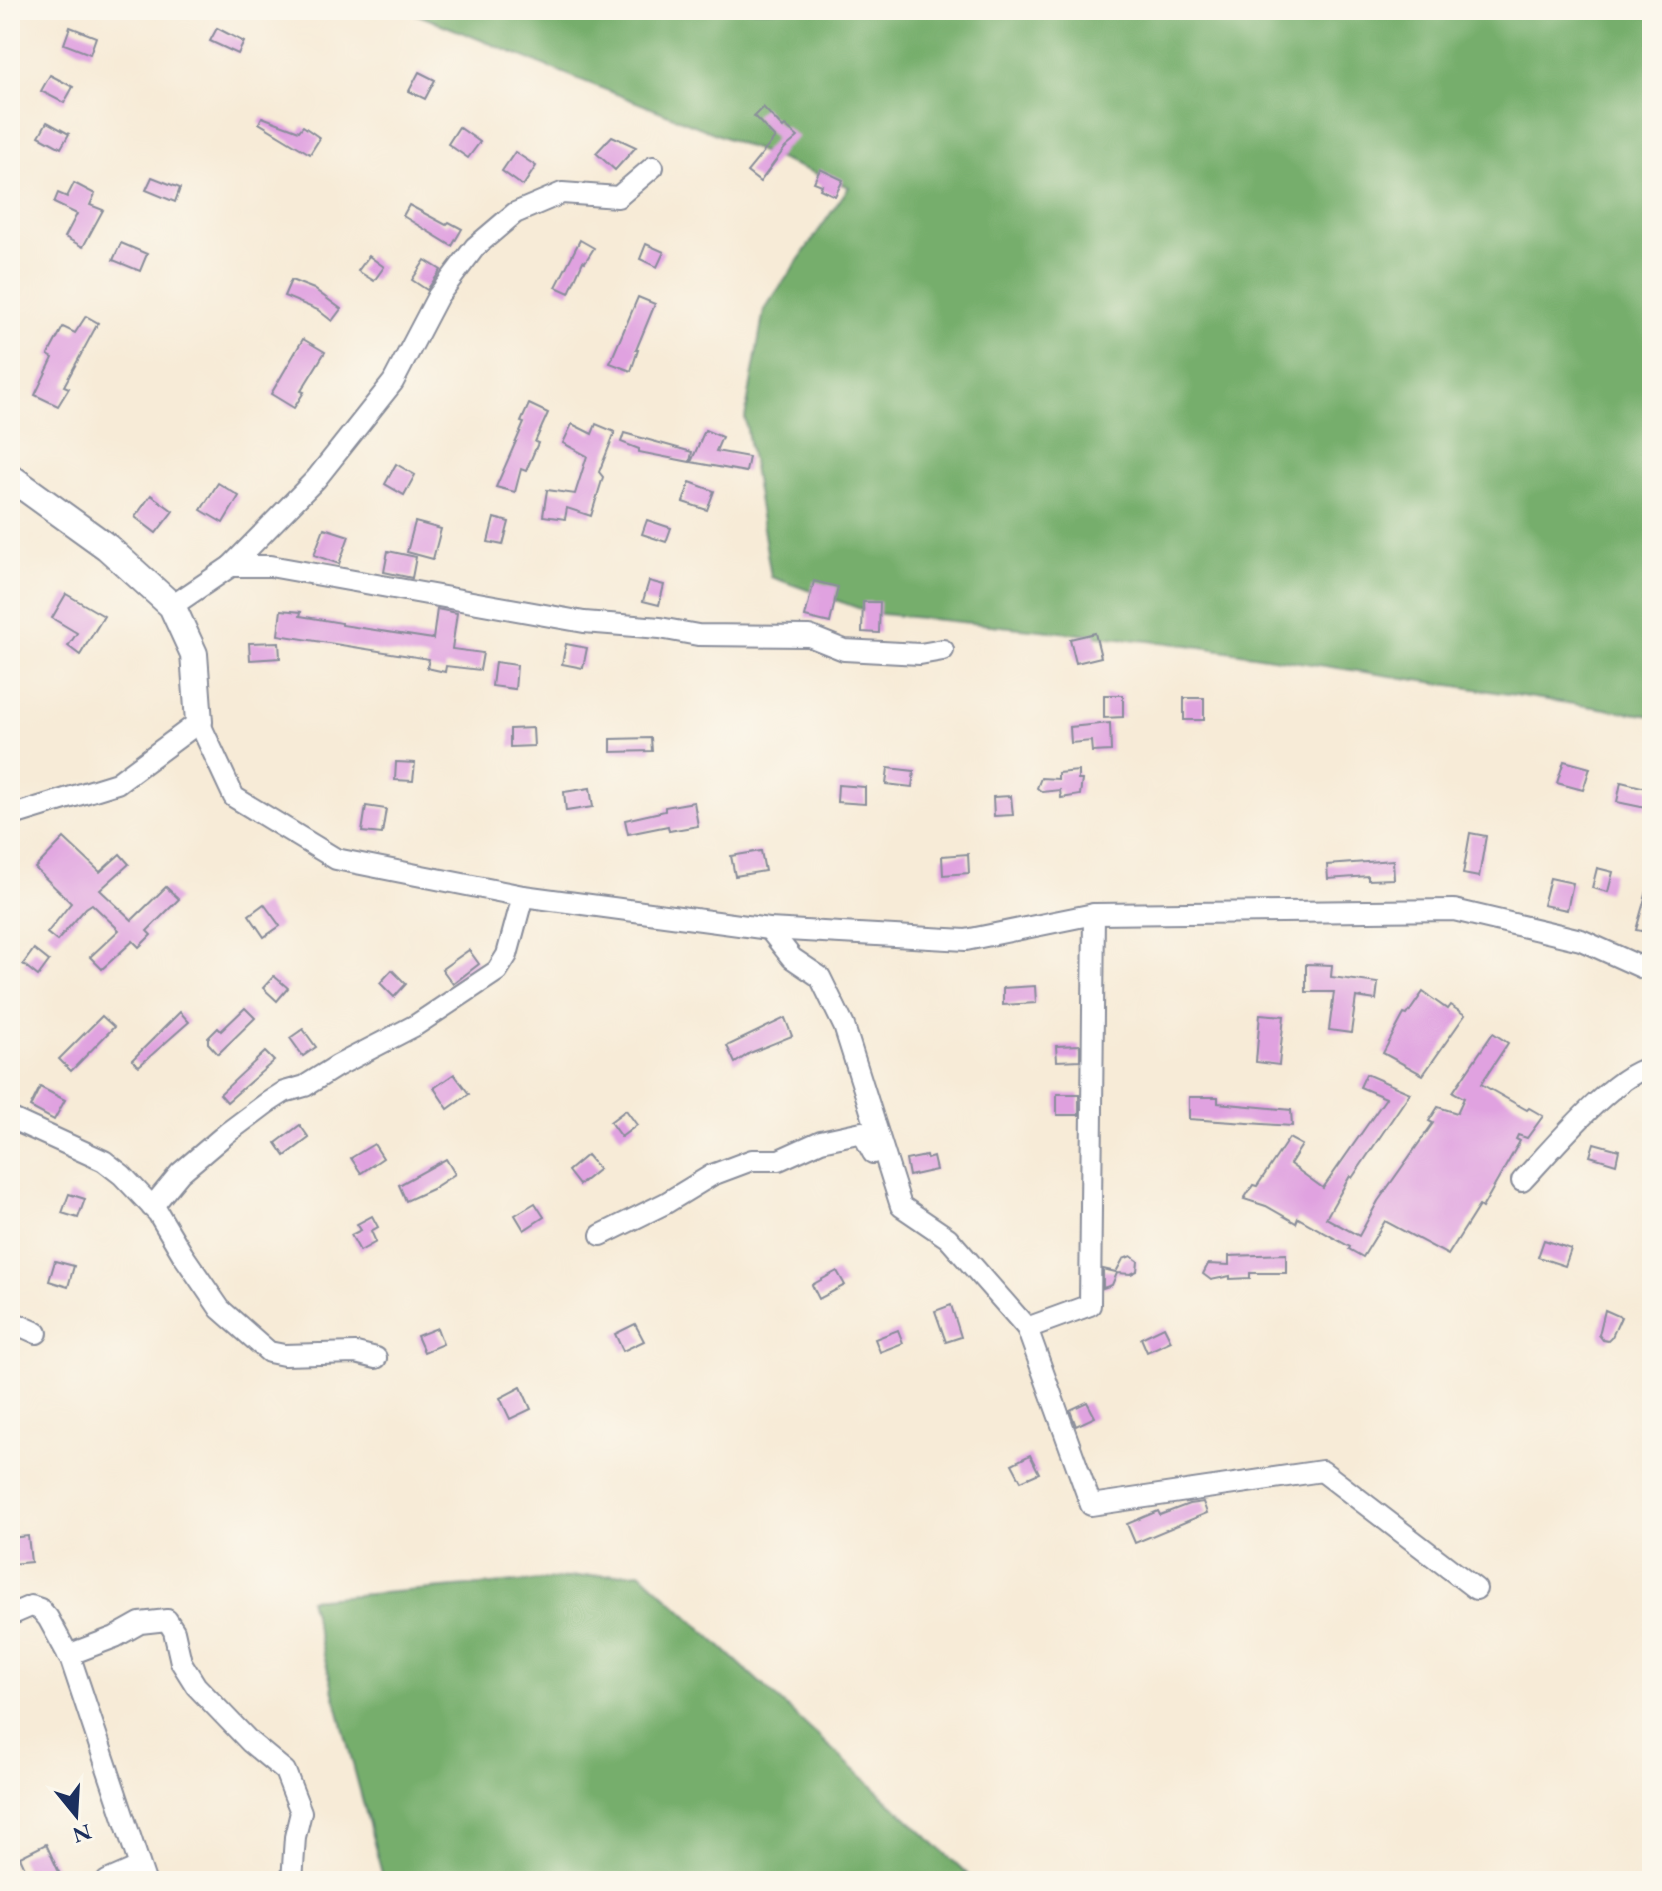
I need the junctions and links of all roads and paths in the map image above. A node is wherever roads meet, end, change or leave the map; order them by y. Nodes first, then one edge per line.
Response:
1 (653, 167) dead end
2 (10, 477) edge
3 (231, 566) junction
4 (172, 606) junction
5 (943, 650) dead end
6 (199, 722) junction
7 (10, 816) edge
8 (523, 896) junction
9 (1094, 914) junction
10 (769, 929) junction
11 (1652, 972) edge
12 (1652, 1068) edge
13 (10, 1118) edge
14 (1522, 1181) dead end
15 (901, 1206) junction
16 (152, 1207) junction
17 (601, 1235) dead end
18 (10, 1321) edge
19 (1027, 1328) junction
20 (37, 1333) dead end
21 (376, 1358) dead end
22 (1476, 1589) dead end
23 (10, 1615) edge
24 (68, 1655) junction
25 (142, 1874) edge
26 (107, 1881) edge
27 (292, 1881) edge

1 - 3 street
2 - 4 main road
3 - 4 street
3 - 5 street
4 - 6 main road
6 - 7 street
6 - 8 street
8 - 10 street
8 - 16 street
9 - 10 street
9 - 11 street
9 - 19 street
10 - 15 street
12 - 14 street
13 - 16 street
15 - 17 street
15 - 19 street
16 - 21 street
18 - 20 street
19 - 22 street
23 - 24 street
24 - 25 street
24 - 27 street
25 - 26 street

